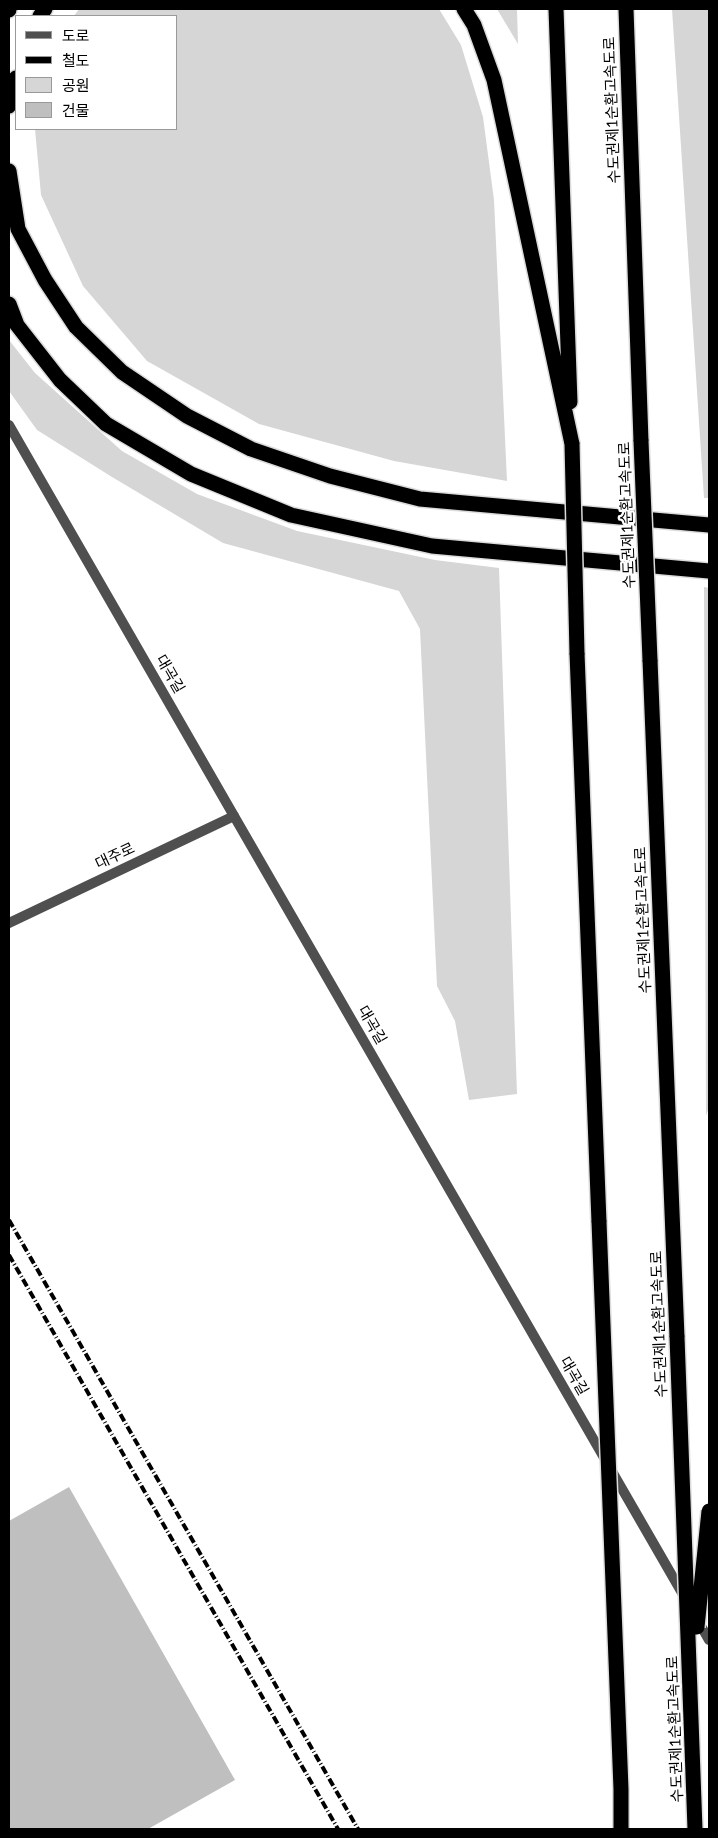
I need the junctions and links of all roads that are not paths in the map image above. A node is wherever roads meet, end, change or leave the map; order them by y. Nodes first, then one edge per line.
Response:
1 (464, 9) edge
2 (556, 9) edge
3 (626, 9) edge
4 (15, 82) edge
5 (9, 106) edge
6 (9, 171) edge
7 (9, 304) edge
8 (9, 425) edge
9 (572, 444) junction
10 (709, 525) edge
11 (709, 571) edge
12 (234, 816) junction
13 (9, 923) edge
14 (709, 1511) edge
15 (709, 1640) edge
16 (691, 1678) junction
17 (621, 1829) edge
18 (695, 1829) edge

1 - 9 highway
2 - 9 highway
3 - 16 highway, 수도권제1순환고속도로, bridge
4 - 5 highway
6 - 10 highway
7 - 11 highway
8 - 12 street, 대곡길
9 - 17 highway, bridge
12 - 13 street, 대주로
12 - 15 street, 대곡길
14 - 16 highway, bridge
16 - 18 highway, 수도권제1순환고속도로, bridge

